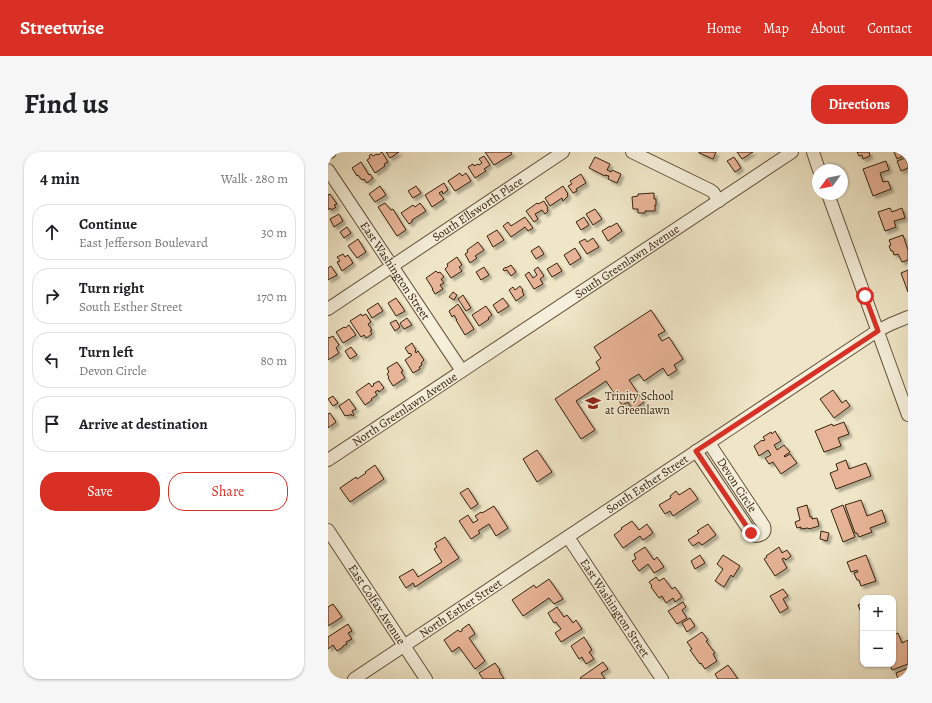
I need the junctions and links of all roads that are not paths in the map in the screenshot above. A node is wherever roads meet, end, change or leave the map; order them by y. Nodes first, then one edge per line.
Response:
1 (563, 152) edge
2 (632, 152) edge
3 (792, 152) edge
4 (813, 152) edge
5 (817, 164) edge
6 (328, 170) edge
7 (830, 200) edge
8 (719, 201) junction
9 (392, 266) junction
10 (328, 309) edge
11 (908, 317) edge
12 (878, 331) junction
13 (462, 371) junction
14 (908, 415) edge
15 (709, 443) junction
16 (696, 451) junction
17 (328, 460) edge
18 (328, 530) edge
19 (568, 537) junction
20 (404, 646) junction
21 (354, 679) edge
22 (426, 679) edge
23 (662, 679) edge

1 - 9 street, South Ellsworth Place
2 - 8 street
3 - 8 street, South Greenlawn Avenue
4 - 5 street
6 - 9 street, East Washington Street
7 - 12 street
8 - 13 street, South Greenlawn Avenue
9 - 10 street, South Ellsworth Place
9 - 13 street, East Washington Street
11 - 12 street, South Esther Street
12 - 14 street
12 - 15 street, South Esther Street
13 - 17 street, North Greenlawn Avenue
15 - 16 street, South Esther Street
15 - 16 street, Devon Circle
16 - 19 street, South Esther Street
18 - 20 street, East Colfax Avenue
19 - 20 street, North Esther Street
19 - 23 street, East Washington Street
20 - 21 street, North Esther Street
20 - 22 street, East Colfax Avenue

